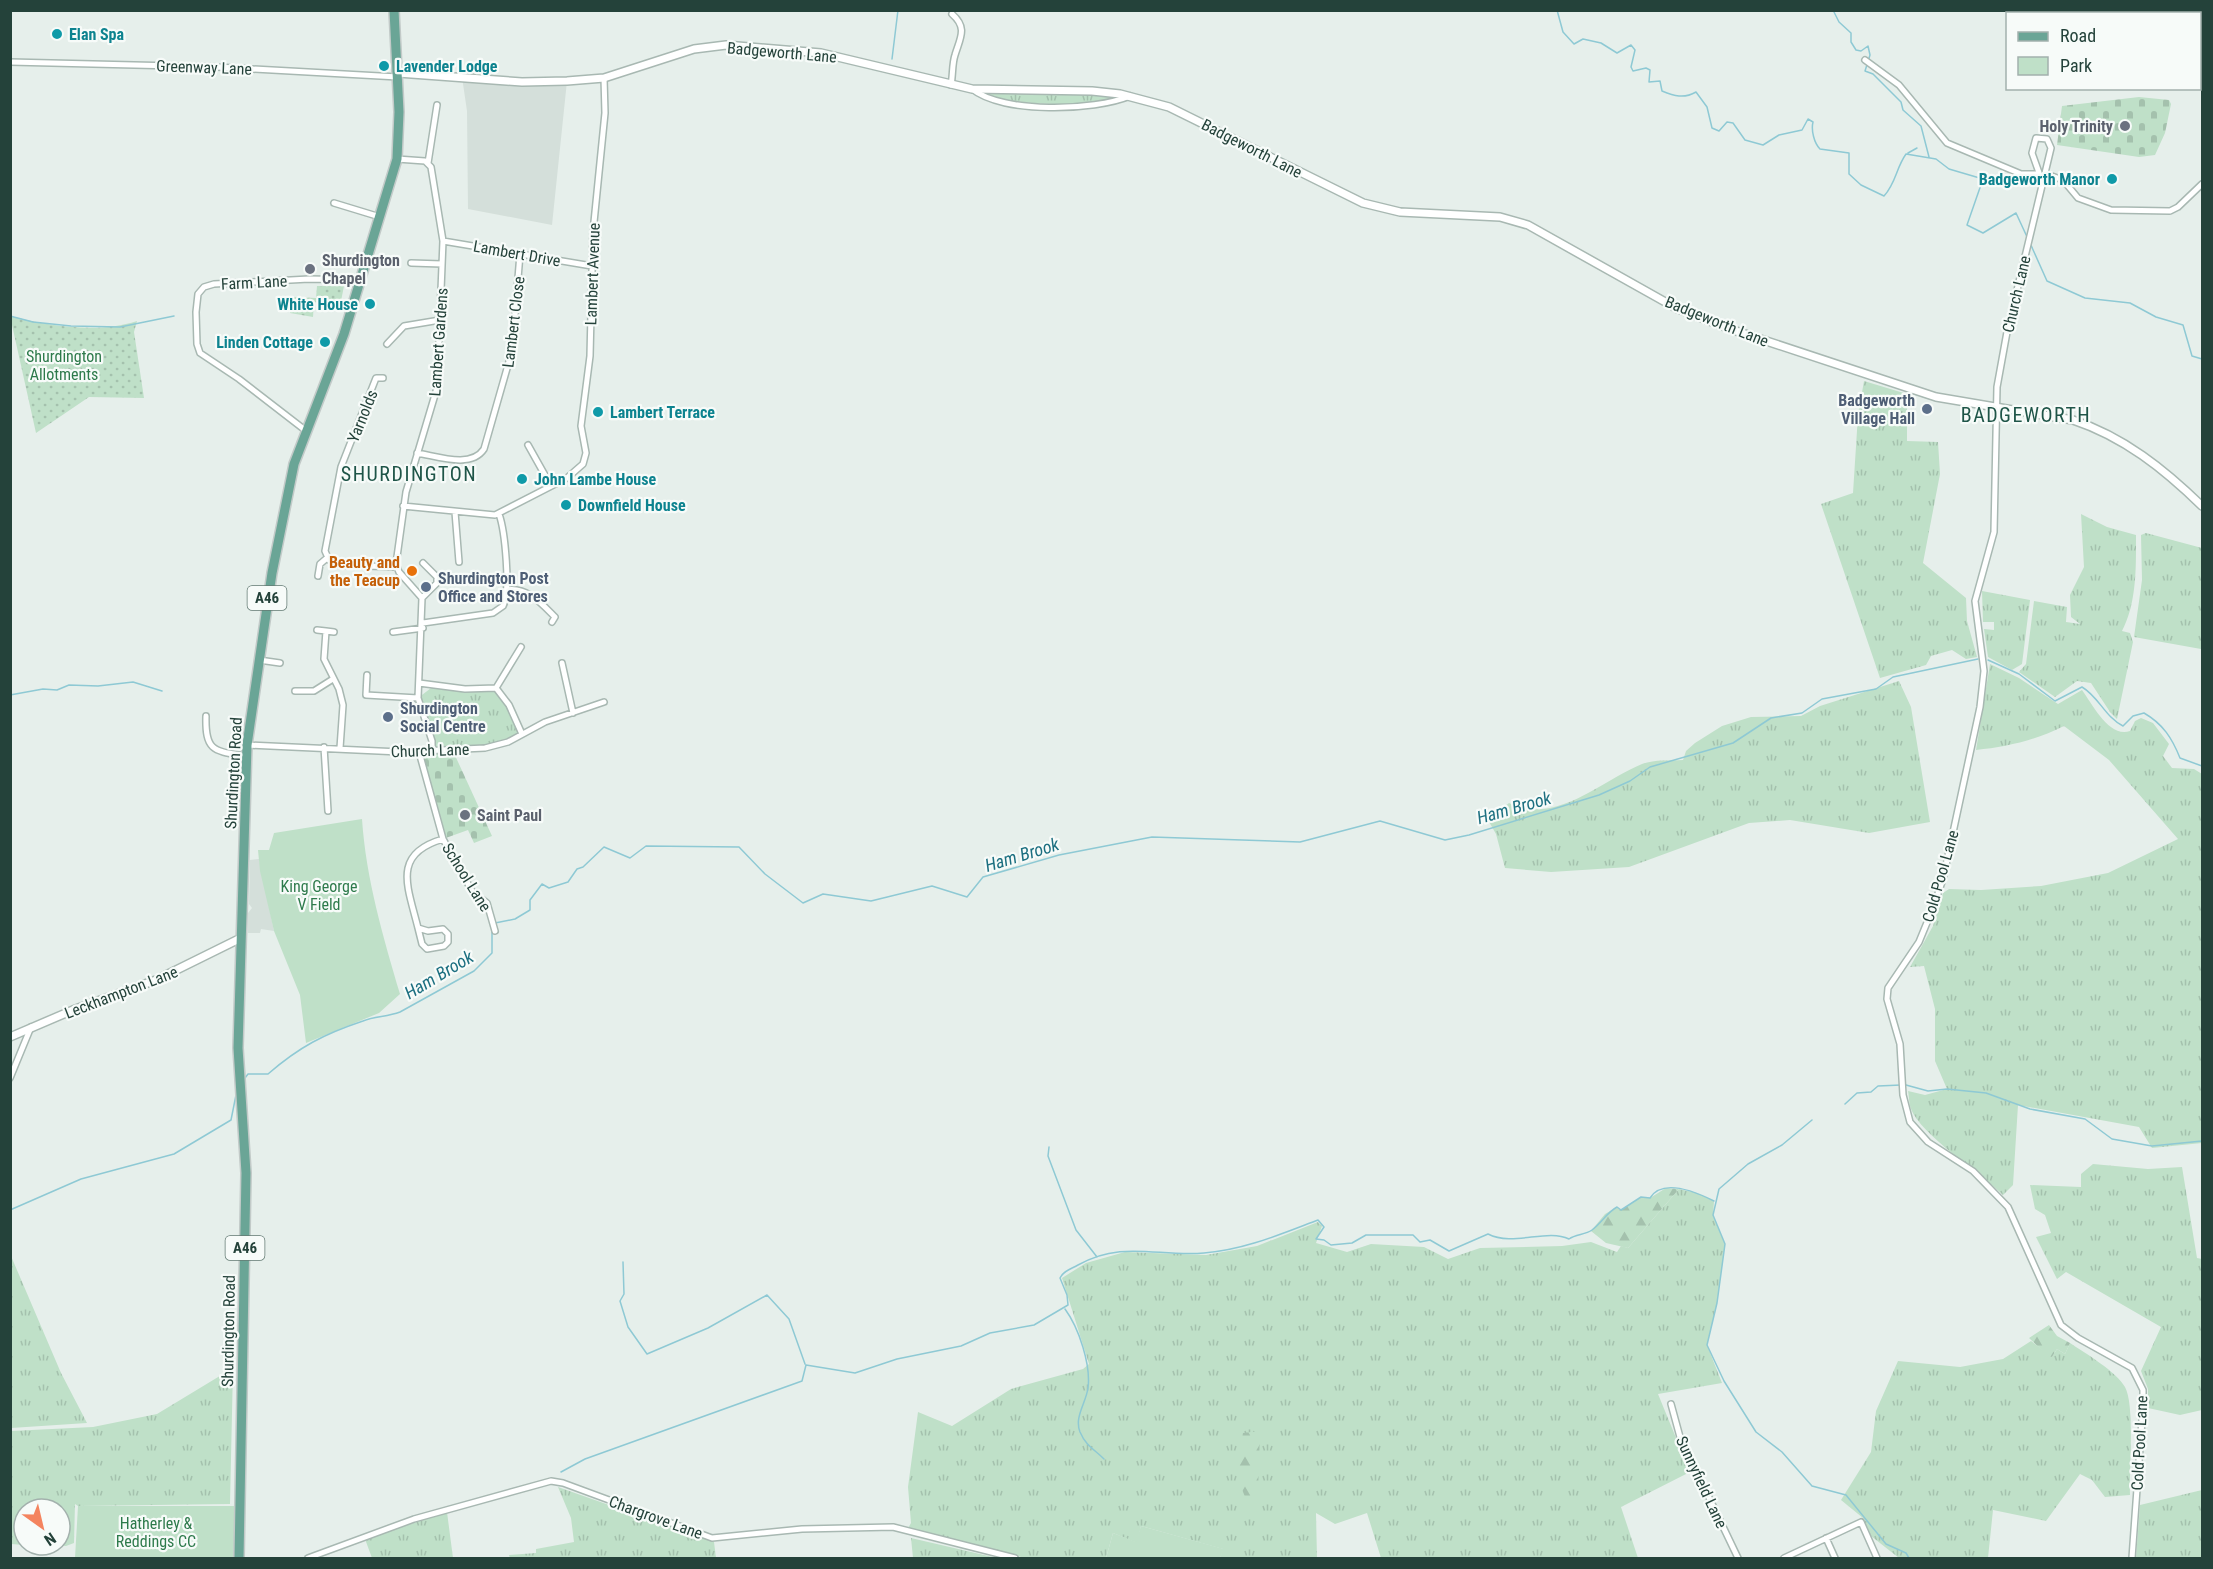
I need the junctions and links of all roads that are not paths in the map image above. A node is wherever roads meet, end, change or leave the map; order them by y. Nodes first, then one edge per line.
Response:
1 (394, 10) edge
2 (952, 14) dead end
3 (10, 62) edge
4 (1870, 63) dead end
5 (398, 75) junction
6 (604, 78) junction
7 (951, 85) junction
8 (972, 89) junction
9 (1130, 96) junction
10 (437, 105) dead end
11 (397, 159) junction
12 (428, 163) junction
13 (2038, 174) junction
14 (2046, 174) junction
15 (2042, 181) junction
16 (2202, 184) edge
17 (334, 203) dead end
18 (380, 217) junction
19 (443, 241) junction
20 (520, 254) junction
21 (411, 263) dead end
22 (442, 264) junction
23 (592, 266) junction
24 (360, 280) junction
25 (440, 320) junction
26 (387, 344) dead end
27 (369, 377) dead end
28 (1997, 408) junction
29 (305, 430) junction
30 (528, 445) dead end
31 (417, 453) junction
32 (551, 486) junction
33 (403, 506) junction
34 (2202, 506) edge
35 (455, 512) junction
36 (499, 514) junction
37 (327, 558) junction
38 (459, 562) dead end
39 (423, 563) dead end
40 (397, 567) junction
41 (318, 576) dead end
42 (507, 590) junction
43 (422, 598) junction
44 (562, 615) dead end
45 (423, 626) junction
46 (317, 630) dead end
47 (326, 631) junction
48 (334, 632) dead end
49 (393, 632) dead end
50 (521, 647) dead end
51 (258, 660) junction
52 (280, 663) dead end
53 (562, 663) dead end
54 (367, 675) dead end
55 (333, 680) junction
56 (419, 682) junction
57 (496, 688) junction
58 (295, 691) dead end
59 (418, 698) junction
60 (604, 702) dead end
61 (573, 713) junction
62 (206, 716) dead end
63 (522, 734) junction
64 (247, 745) junction
65 (324, 747) junction
66 (340, 748) junction
67 (419, 752) junction
68 (432, 752) junction
69 (246, 756) junction
70 (328, 811) dead end
71 (443, 839) junction
72 (418, 928) junction
73 (495, 932) dead end
74 (241, 938) junction
75 (31, 1027) junction
76 (10, 1037) edge
77 (13, 1068) edge
78 (10, 1078) edge
79 (1671, 1404) dead end
80 (1826, 1538) junction
81 (1794, 1556) edge
82 (239, 1558) edge
83 (308, 1558) edge
84 (1015, 1558) edge
85 (1738, 1558) edge
86 (1784, 1558) edge
87 (1835, 1558) edge
88 (1877, 1558) edge
89 (2132, 1558) edge

1 - 5 main road, Shurdington Road / A46
2 - 7 street
3 - 5 street, Greenway Lane
4 - 13 street
5 - 6 street, Badgeworth Lane
5 - 11 main road, Shurdington Road / A46
6 - 7 street, Badgeworth Lane
6 - 23 street, Lambert Avenue
7 - 8 street, Badgeworth Lane
8 - 9 street, Badgeworth Lane
8 - 9 street
9 - 28 street, Badgeworth Lane
10 - 12 street
11 - 12 street
11 - 18 main road, Shurdington Road / A46
12 - 19 street, Lambert Gardens
13 - 14 street, Church Lane
13 - 15 street, Church Lane
14 - 15 street, Church Lane
14 - 16 street
15 - 28 street, Church Lane
17 - 18 street
18 - 24 main road, Shurdington Road / A46
19 - 20 street, Lambert Drive
19 - 22 street, Lambert Gardens
20 - 23 street, Lambert Drive
20 - 31 street, Lambert Close
21 - 22 street, Lambert Gardens
22 - 25 street, Lambert Gardens
23 - 32 street, Lambert Avenue
24 - 29 main road, Shurdington Road / A46
24 - 29 street, Farm Lane
25 - 26 street
25 - 31 street, Lambert Gardens
27 - 37 street, Yarnolds
28 - 34 street, Badgeworth Lane
28 - 89 street, Cold Pool Lane
29 - 51 main road, Shurdington Road / A46
30 - 32 street
31 - 33 street, Lambert Gardens
32 - 36 street
33 - 35 street
33 - 40 street, Lambert Gardens
35 - 36 street
35 - 38 street
36 - 42 street
37 - 40 street
37 - 41 street, Yarnolds
39 - 43 street
40 - 43 street
42 - 44 street
42 - 45 street
43 - 45 street
45 - 49 street
45 - 56 street
46 - 47 street
47 - 48 street
47 - 55 street
50 - 57 street
51 - 52 street
51 - 64 main road, Shurdington Road / A46
53 - 61 street
54 - 59 street
55 - 58 street
55 - 66 street
56 - 57 street
56 - 59 street
57 - 63 street
59 - 68 street
60 - 61 street, Church Lane
61 - 63 street, Church Lane
62 - 69 street
63 - 68 street, Church Lane
64 - 65 street, Church Lane
64 - 69 main road, Shurdington Road / A46
65 - 66 street, Church Lane
65 - 70 street
66 - 67 street, Church Lane
67 - 68 street, Church Lane
67 - 71 street, School Lane
69 - 74 main road, Shurdington Road / A46
71 - 72 street
71 - 73 street, School Lane
72 - 72 street
74 - 75 street, Leckhampton Lane
74 - 82 main road, Shurdington Road / A46
75 - 76 street, Leckhampton Lane
75 - 77 street
77 - 78 street
79 - 85 street, Sunnyfield Lane
80 - 81 street
80 - 87 street
80 - 88 street
81 - 86 street
83 - 84 street, Chargrove Lane

